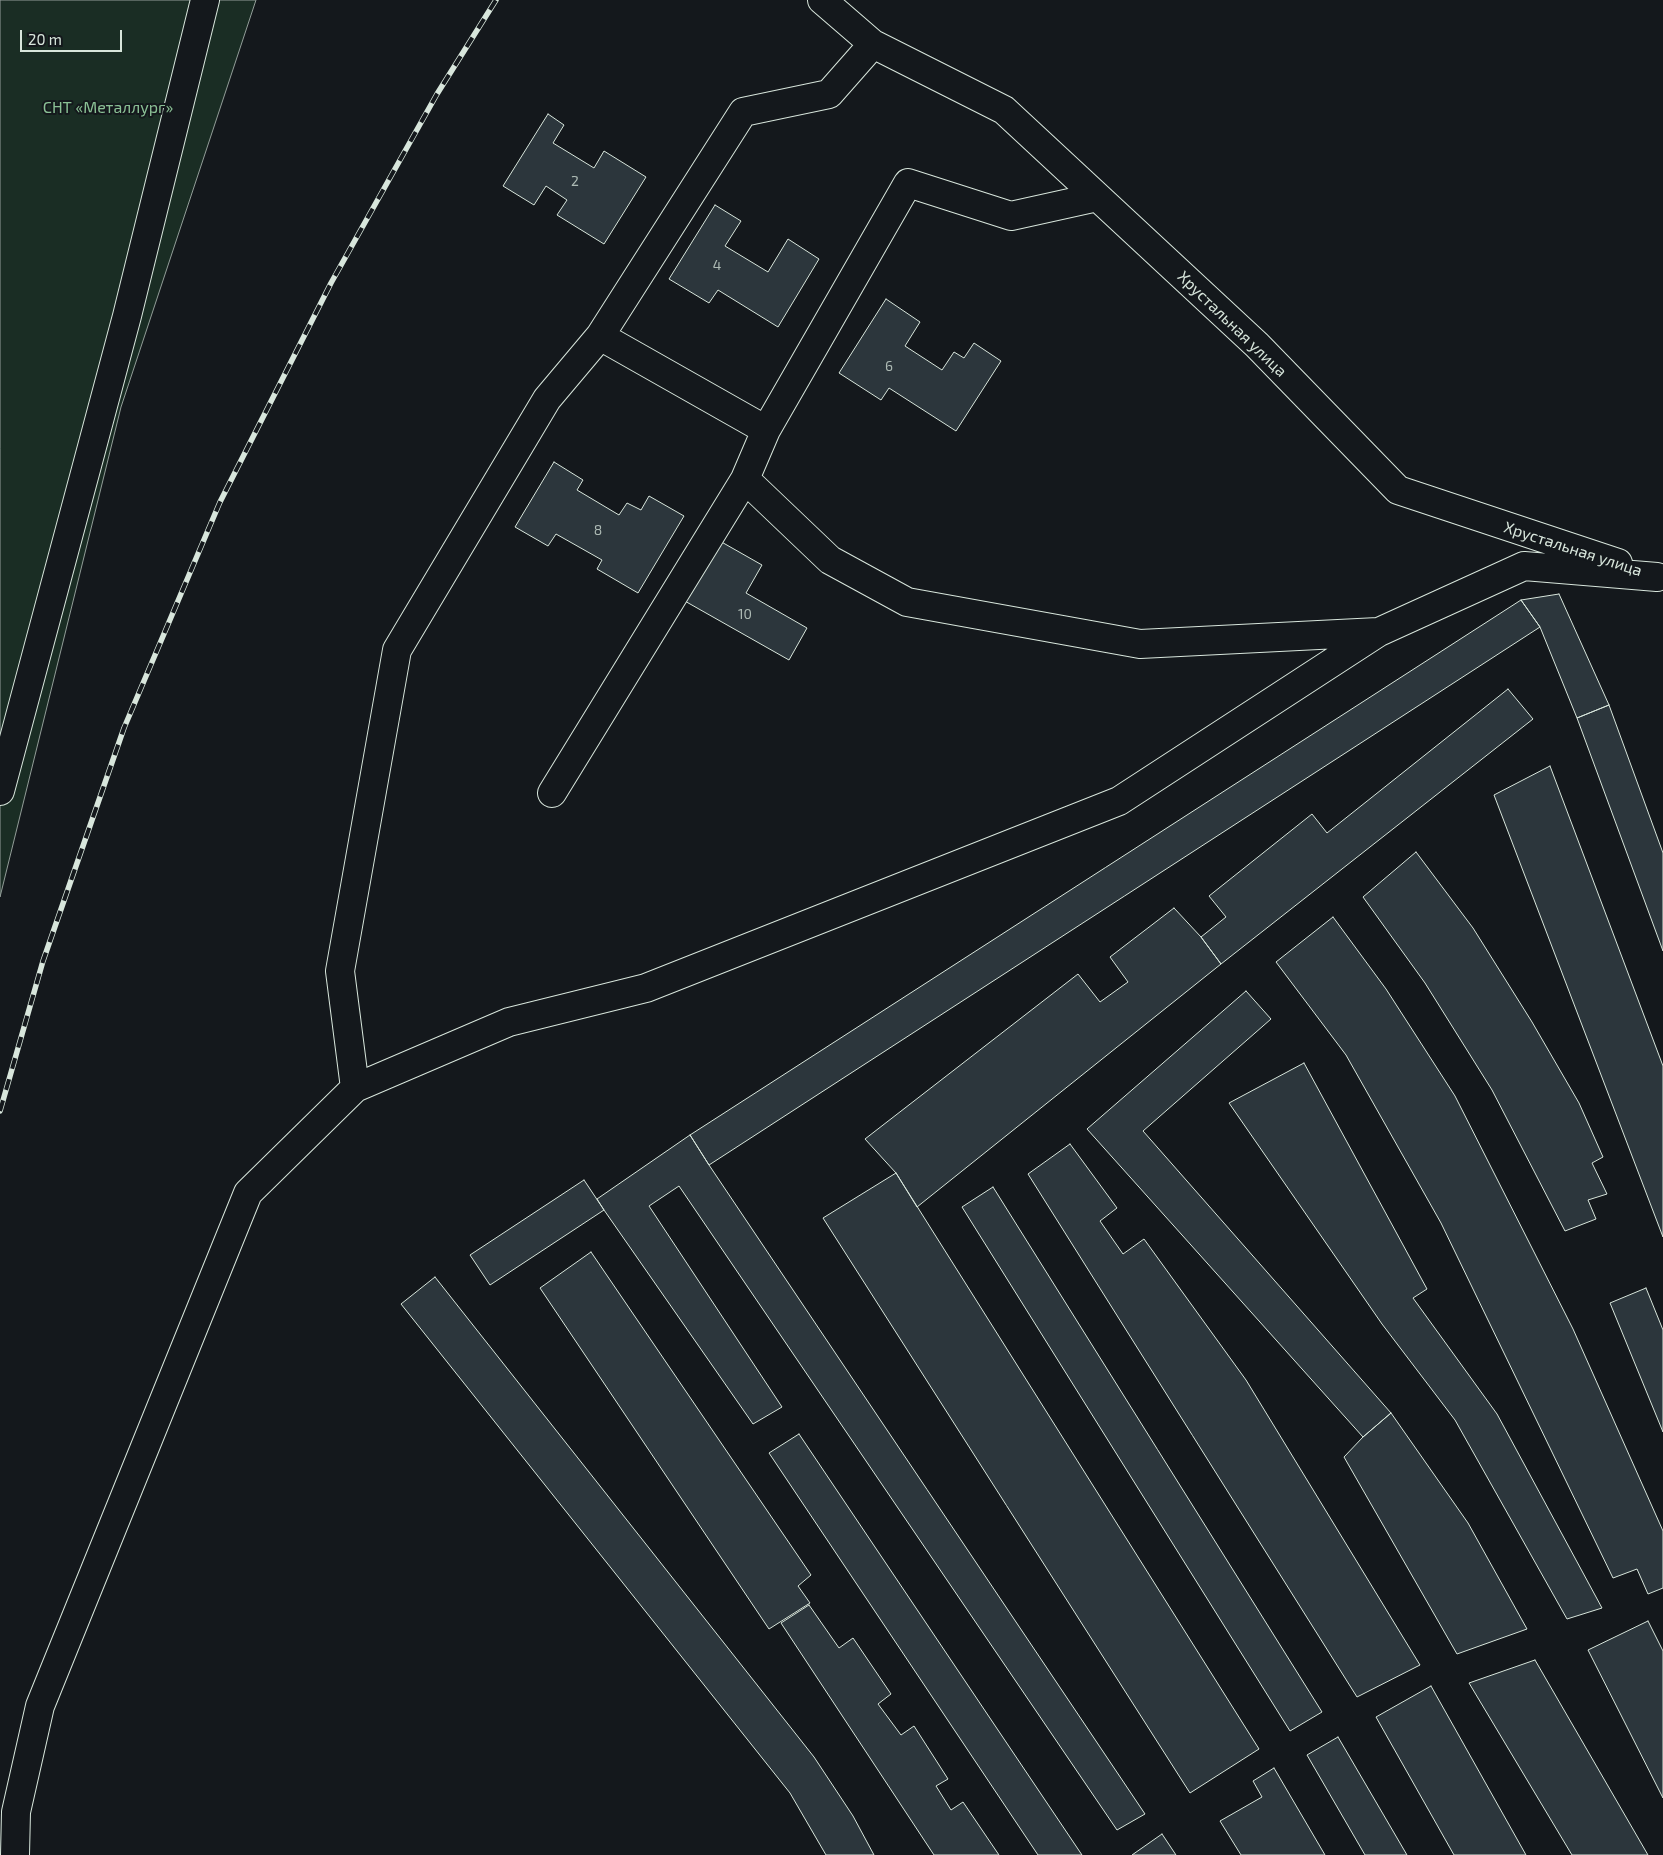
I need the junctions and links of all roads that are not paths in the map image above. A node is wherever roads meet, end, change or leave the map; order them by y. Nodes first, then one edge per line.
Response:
1 (205, 0) edge
2 (822, 0) edge
3 (873, 44) junction
4 (1097, 198) junction
5 (600, 336) junction
6 (766, 430) junction
7 (745, 478) junction
8 (1661, 580) edge
9 (1379, 632) junction
10 (0, 791) edge
11 (552, 793) dead end
12 (355, 1088) junction
13 (16, 1855) edge

1 - 10 street
2 - 3 street, Хрустальная улица
3 - 4 street, Хрустальная улица
3 - 5 street
4 - 6 street
4 - 8 street, Хрустальная улица
5 - 6 street
5 - 12 street
6 - 7 street
7 - 9 street
7 - 11 street
8 - 9 street
9 - 12 street
12 - 13 street

